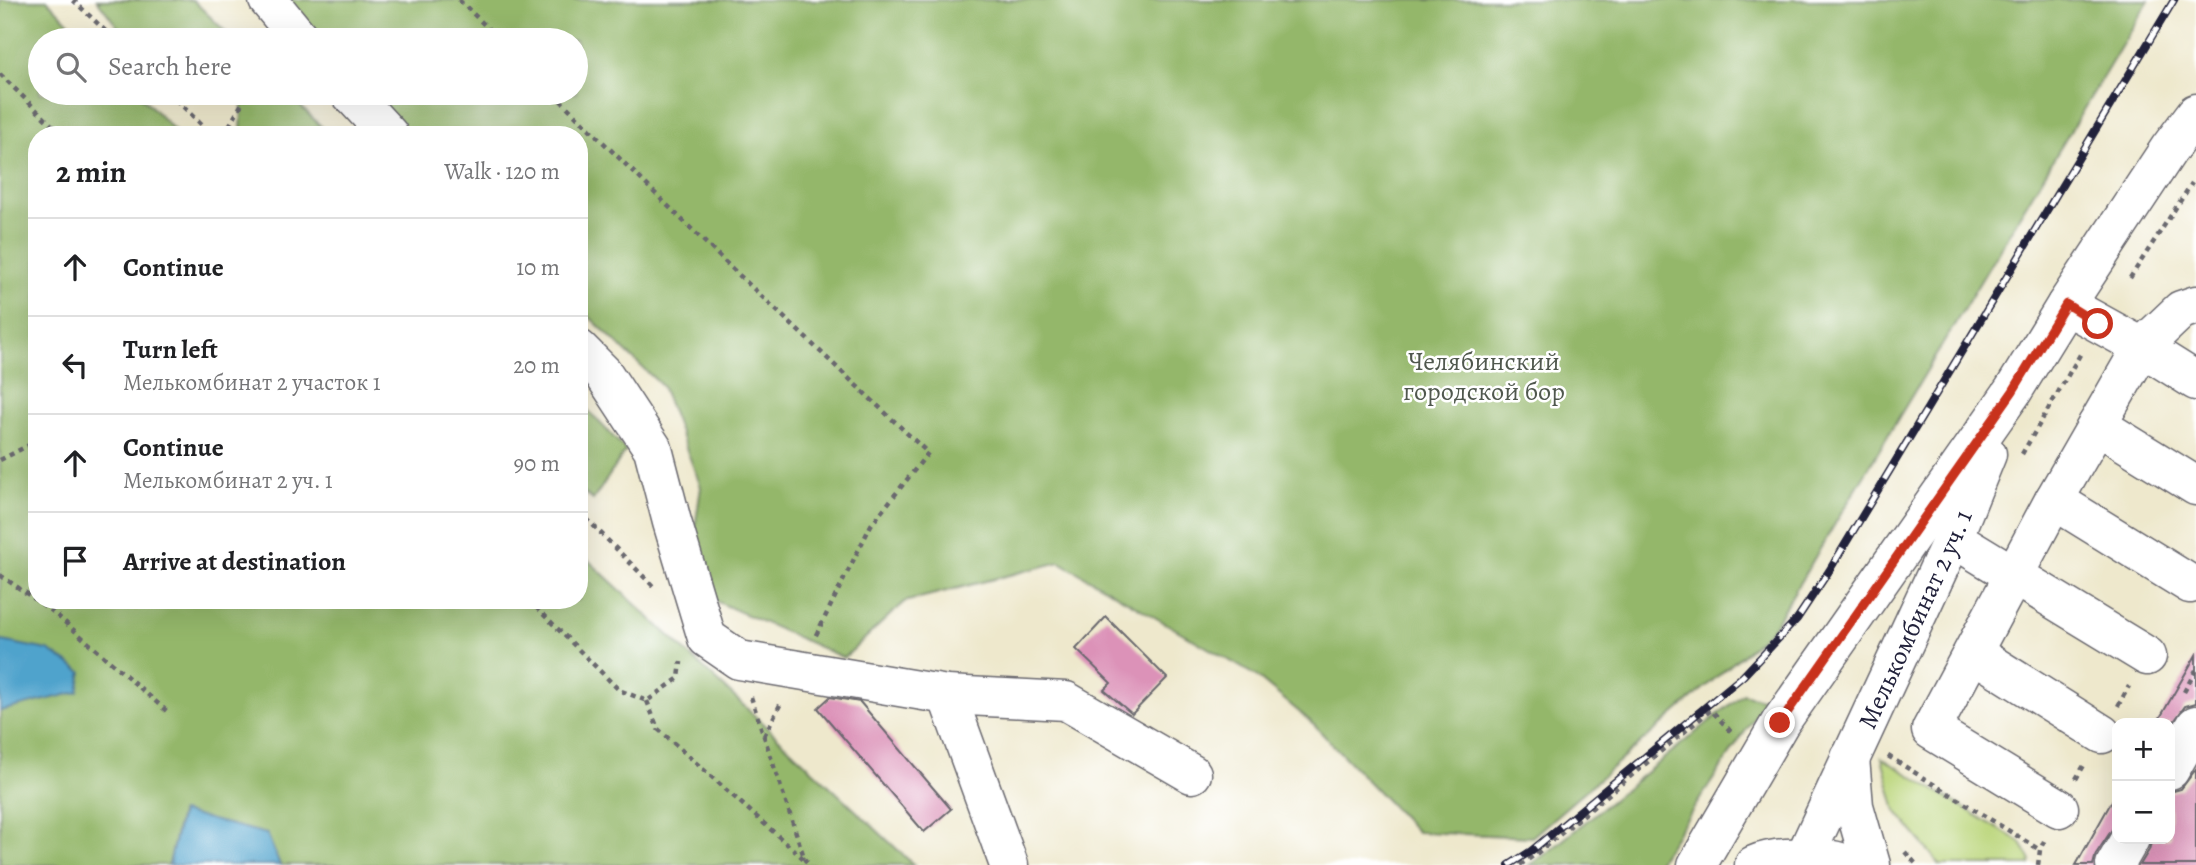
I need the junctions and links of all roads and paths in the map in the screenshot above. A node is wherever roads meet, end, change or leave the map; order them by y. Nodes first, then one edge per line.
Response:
1 (73, 0) edge
2 (268, 0) edge
3 (459, 0) edge
4 (102, 28) edge
5 (291, 28) edge
6 (488, 28) edge
7 (0, 74) edge
8 (28, 102) edge
9 (32, 105) edge
10 (181, 105) edge
11 (241, 105) edge
12 (361, 105) edge
13 (565, 105) edge
14 (2196, 113) edge
15 (53, 126) edge
16 (203, 126) edge
17 (230, 126) edge
18 (381, 126) edge
19 (587, 126) edge
20 (588, 127) edge
21 (2196, 176) edge
22 (2128, 280) dead end
23 (2066, 304) junction
24 (2196, 305) edge
25 (2098, 324) junction
26 (2142, 347) junction
27 (588, 358) edge
28 (2196, 381) edge
29 (2013, 391) junction
30 (2097, 425) junction
31 (28, 446) edge
32 (0, 460) edge
33 (2017, 464) dead end
34 (2196, 486) edge
35 (2054, 500) junction
36 (588, 521) edge
37 (1953, 538) junction
38 (0, 575) edge
39 (2014, 575) junction
40 (2190, 584) dead end
41 (28, 594) edge
42 (657, 596) dead end
43 (49, 609) edge
44 (538, 609) edge
45 (682, 652) dead end
46 (1973, 653) junction
47 (2147, 656) dead end
48 (738, 660) junction
49 (799, 669) junction
50 (947, 695) junction
51 (647, 701) junction
52 (170, 714) dead end
53 (2196, 724) edge
54 (2102, 734) dead end
55 (764, 736) junction
56 (1888, 755) dead end
57 (1850, 758) junction
58 (1759, 761) junction
59 (2179, 773) edge
60 (1192, 774) dead end
61 (2059, 808) dead end
62 (2127, 844) edge
63 (2040, 850) dead end
64 (1887, 857) edge
65 (805, 860) junction
66 (1802, 862) edge
67 (810, 865) edge
68 (1009, 865) edge
69 (1520, 865) edge
70 (1697, 865) edge
71 (1754, 865) edge
72 (1849, 865) edge
73 (1916, 865) edge
74 (2115, 865) edge

1 - 4 path
2 - 5 street
3 - 6 path
7 - 8 path
9 - 15 path
10 - 16 path
11 - 17 path
12 - 18 street
13 - 19 path
14 - 23 street
20 - 49 path
21 - 22 path
23 - 25 street
23 - 29 street
24 - 26 street
25 - 26 street
25 - 33 path
26 - 28 street
26 - 30 street
27 - 48 street
29 - 37 street, Мелькомбинат 2 уч. 1
29 - 58 street, Мелькомбинат 2 уч. 1
30 - 34 street
30 - 35 street
31 - 32 path
35 - 39 street
35 - 40 street
36 - 42 path
37 - 39 street
37 - 57 street, Мелькомбинат 2 уч. 1
38 - 41 path
39 - 46 street
39 - 47 street
43 - 52 path
44 - 51 path
45 - 51 path
46 - 54 street
46 - 61 street
48 - 49 street
48 - 55 path
49 - 50 street
49 - 55 path
50 - 60 street
50 - 68 street
51 - 65 path
53 - 59 street
55 - 65 path
56 - 63 path
57 - 64 street
57 - 66 street, Мелькомбинат 2 уч. 1
58 - 69 path
58 - 70 street, Мелькомбинат 2 уч. 1
62 - 74 street
64 - 73 path
65 - 67 path
66 - 71 street
66 - 72 street

